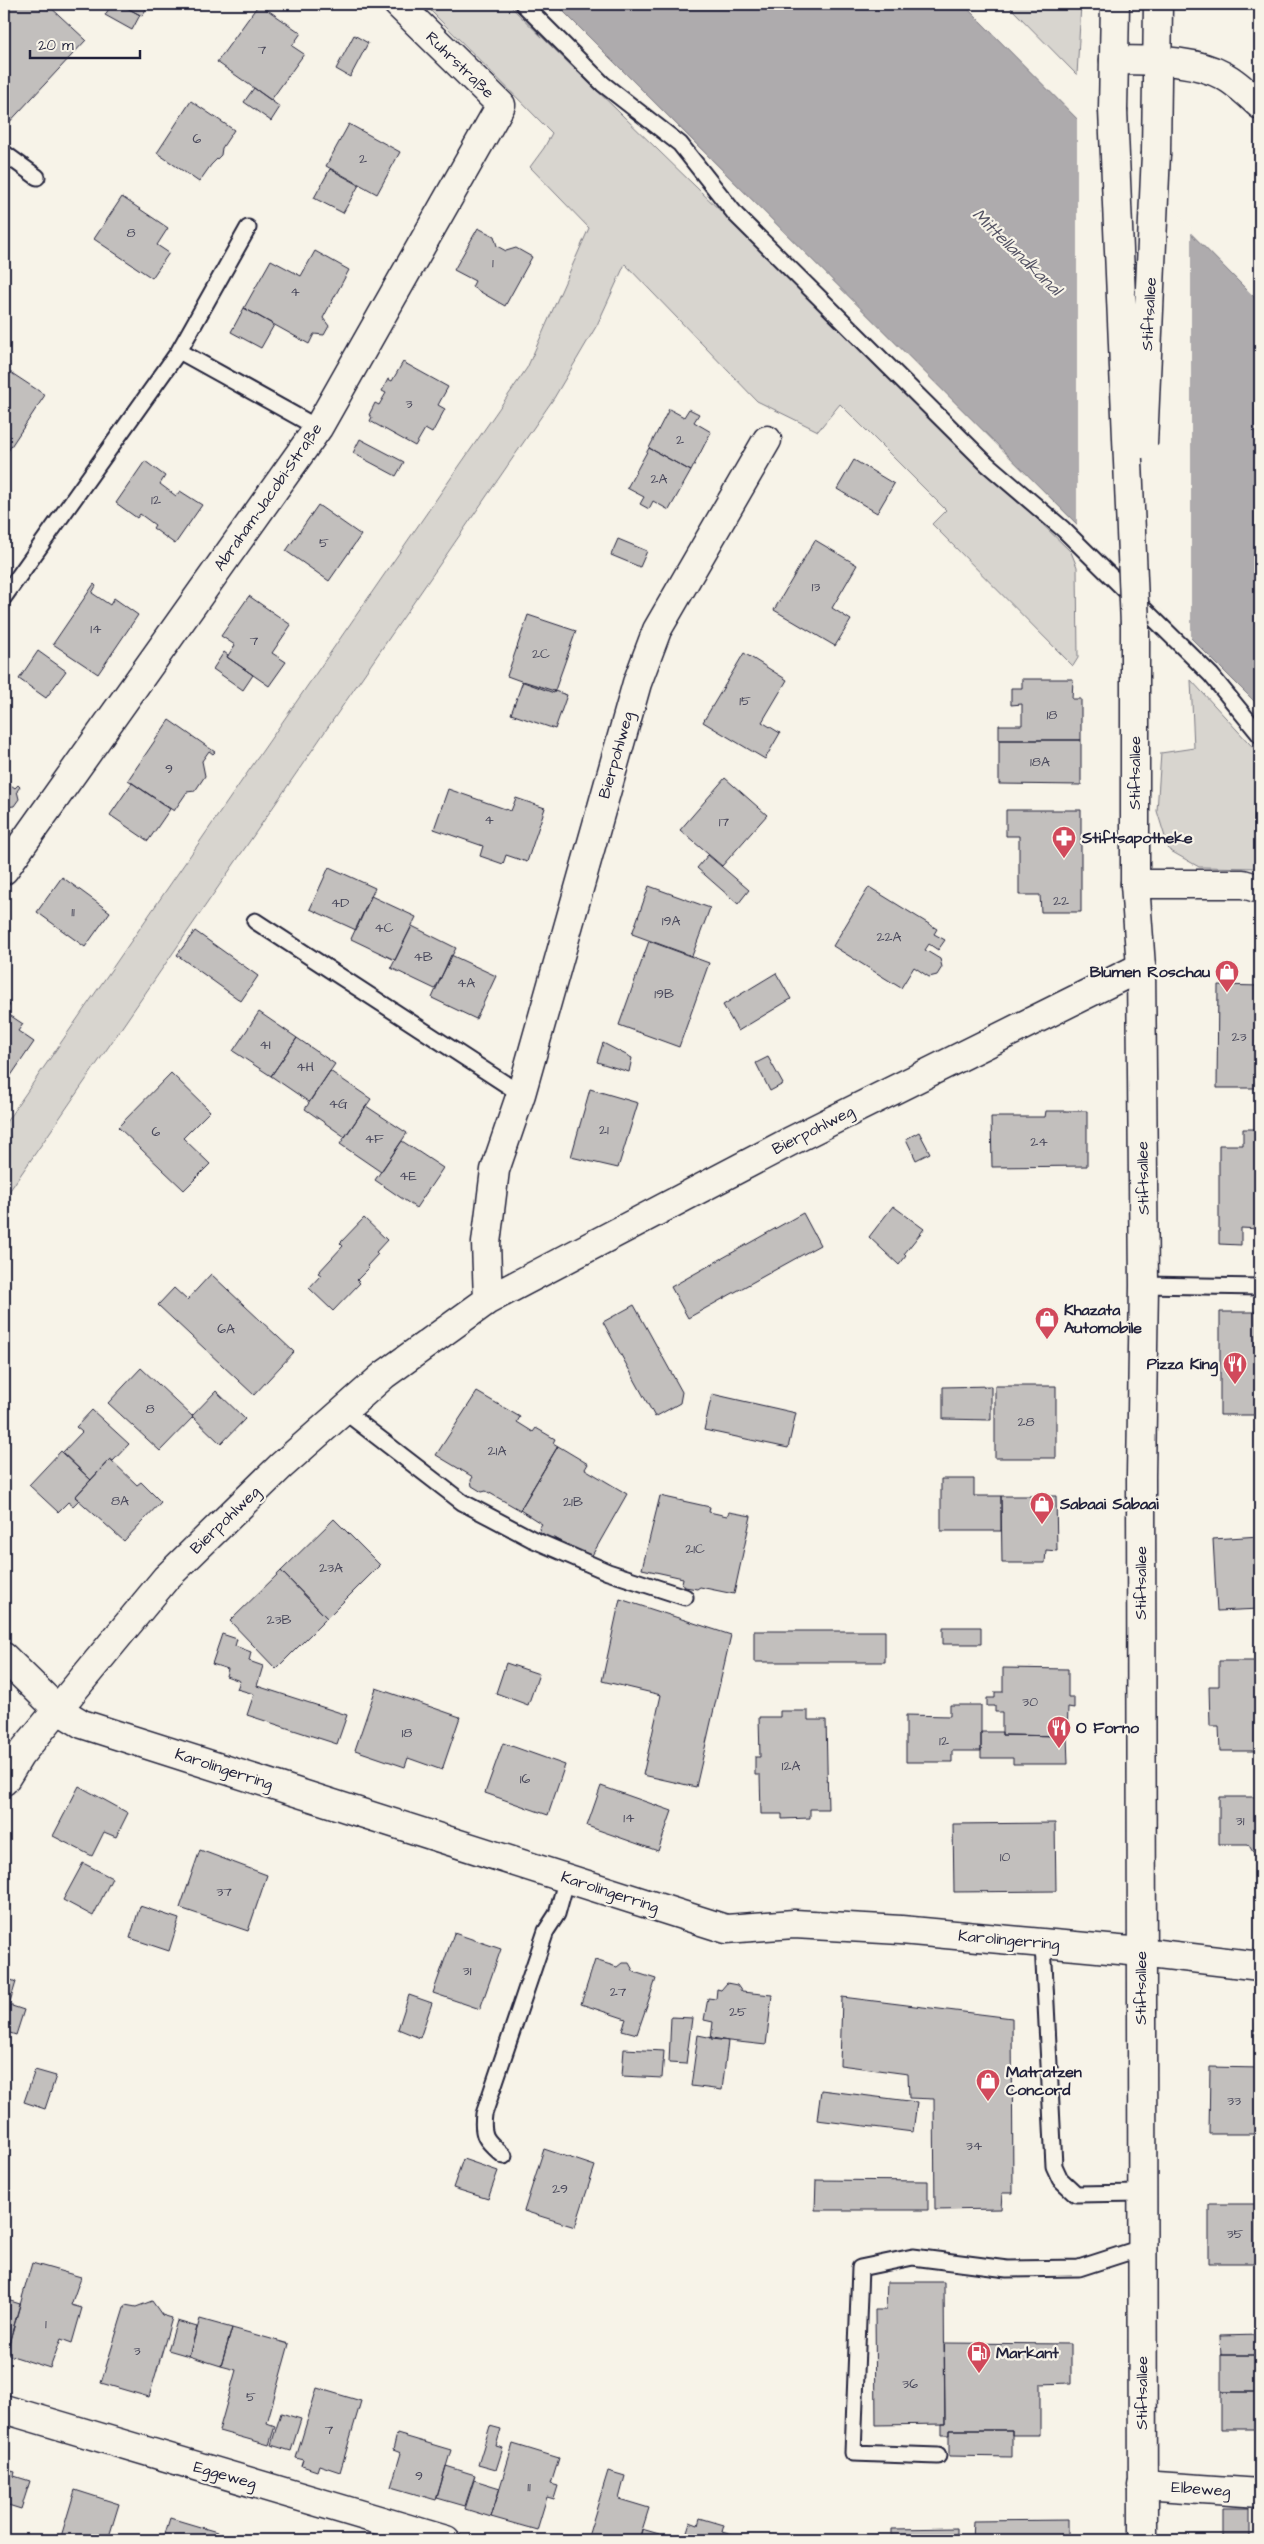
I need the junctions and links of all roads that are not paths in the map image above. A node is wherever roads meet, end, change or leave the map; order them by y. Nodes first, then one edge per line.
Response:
1 (398, 4) edge
2 (523, 4) edge
3 (1115, 4) edge
4 (1158, 4) edge
5 (1114, 60) junction
6 (1159, 61) junction
7 (501, 105) joint
8 (1260, 105) edge
9 (4, 153) edge
10 (37, 177) dead end
11 (248, 228) dead end
12 (179, 351) junction
13 (318, 428) junction
14 (767, 440) dead end
15 (4, 597) edge
16 (1135, 625) junction
17 (1260, 735) edge
18 (4, 870) edge
19 (1135, 884) junction
20 (1260, 889) edge
21 (254, 921) dead end
22 (1141, 966) junction
23 (521, 1094) junction
24 (1144, 1285) junction
25 (1260, 1287) edge
26 (488, 1300) junction
27 (344, 1411) junction
28 (685, 1597) dead end
29 (4, 1657) edge
30 (57, 1709) junction
31 (4, 1781) edge
32 (566, 1878) junction
33 (1044, 1943) junction
34 (1141, 1952) junction
35 (1260, 1966) edge
36 (504, 2156) dead end
37 (1141, 2192) junction
38 (1141, 2248) junction
39 (4, 2409) edge
40 (938, 2456) dead end
41 (1142, 2486) junction
42 (1260, 2493) edge
43 (446, 2540) edge
44 (1144, 2540) edge

1 - 7 street, Ruhrstraße
2 - 17 lane
3 - 5 street, Stiftsallee
4 - 6 street, Stiftsallee
5 - 6 street
5 - 16 street, Stiftsallee, bridge
6 - 8 street
6 - 16 street, Stiftsallee, bridge
7 - 13 street, Abraham-Jacobi-Straße
9 - 10 lane
11 - 12 lane
12 - 13 lane
12 - 15 lane
13 - 18 street, Abraham-Jacobi-Straße
14 - 23 street, Bierpohlweg
16 - 19 street, Stiftsallee
19 - 20 street
19 - 22 street, Stiftsallee
21 - 23 lane
22 - 24 street, Stiftsallee
22 - 26 street, Bierpohlweg
23 - 26 street, Bierpohlweg
24 - 25 lane
24 - 34 street, Stiftsallee
26 - 27 street, Bierpohlweg
27 - 28 lane
27 - 30 street, Bierpohlweg
29 - 30 street, Karolingerring
30 - 31 street, Bierpohlweg
30 - 32 street, Karolingerring
32 - 33 street, Karolingerring
32 - 36 lane
33 - 34 street, Karolingerring
33 - 37 lane
34 - 35 street, Karolingerring
34 - 37 street, Stiftsallee
37 - 38 street, Stiftsallee
38 - 40 lane
38 - 41 street, Stiftsallee
39 - 43 street, Eggeweg
41 - 42 street, Elbeweg
41 - 44 street, Stiftsallee

